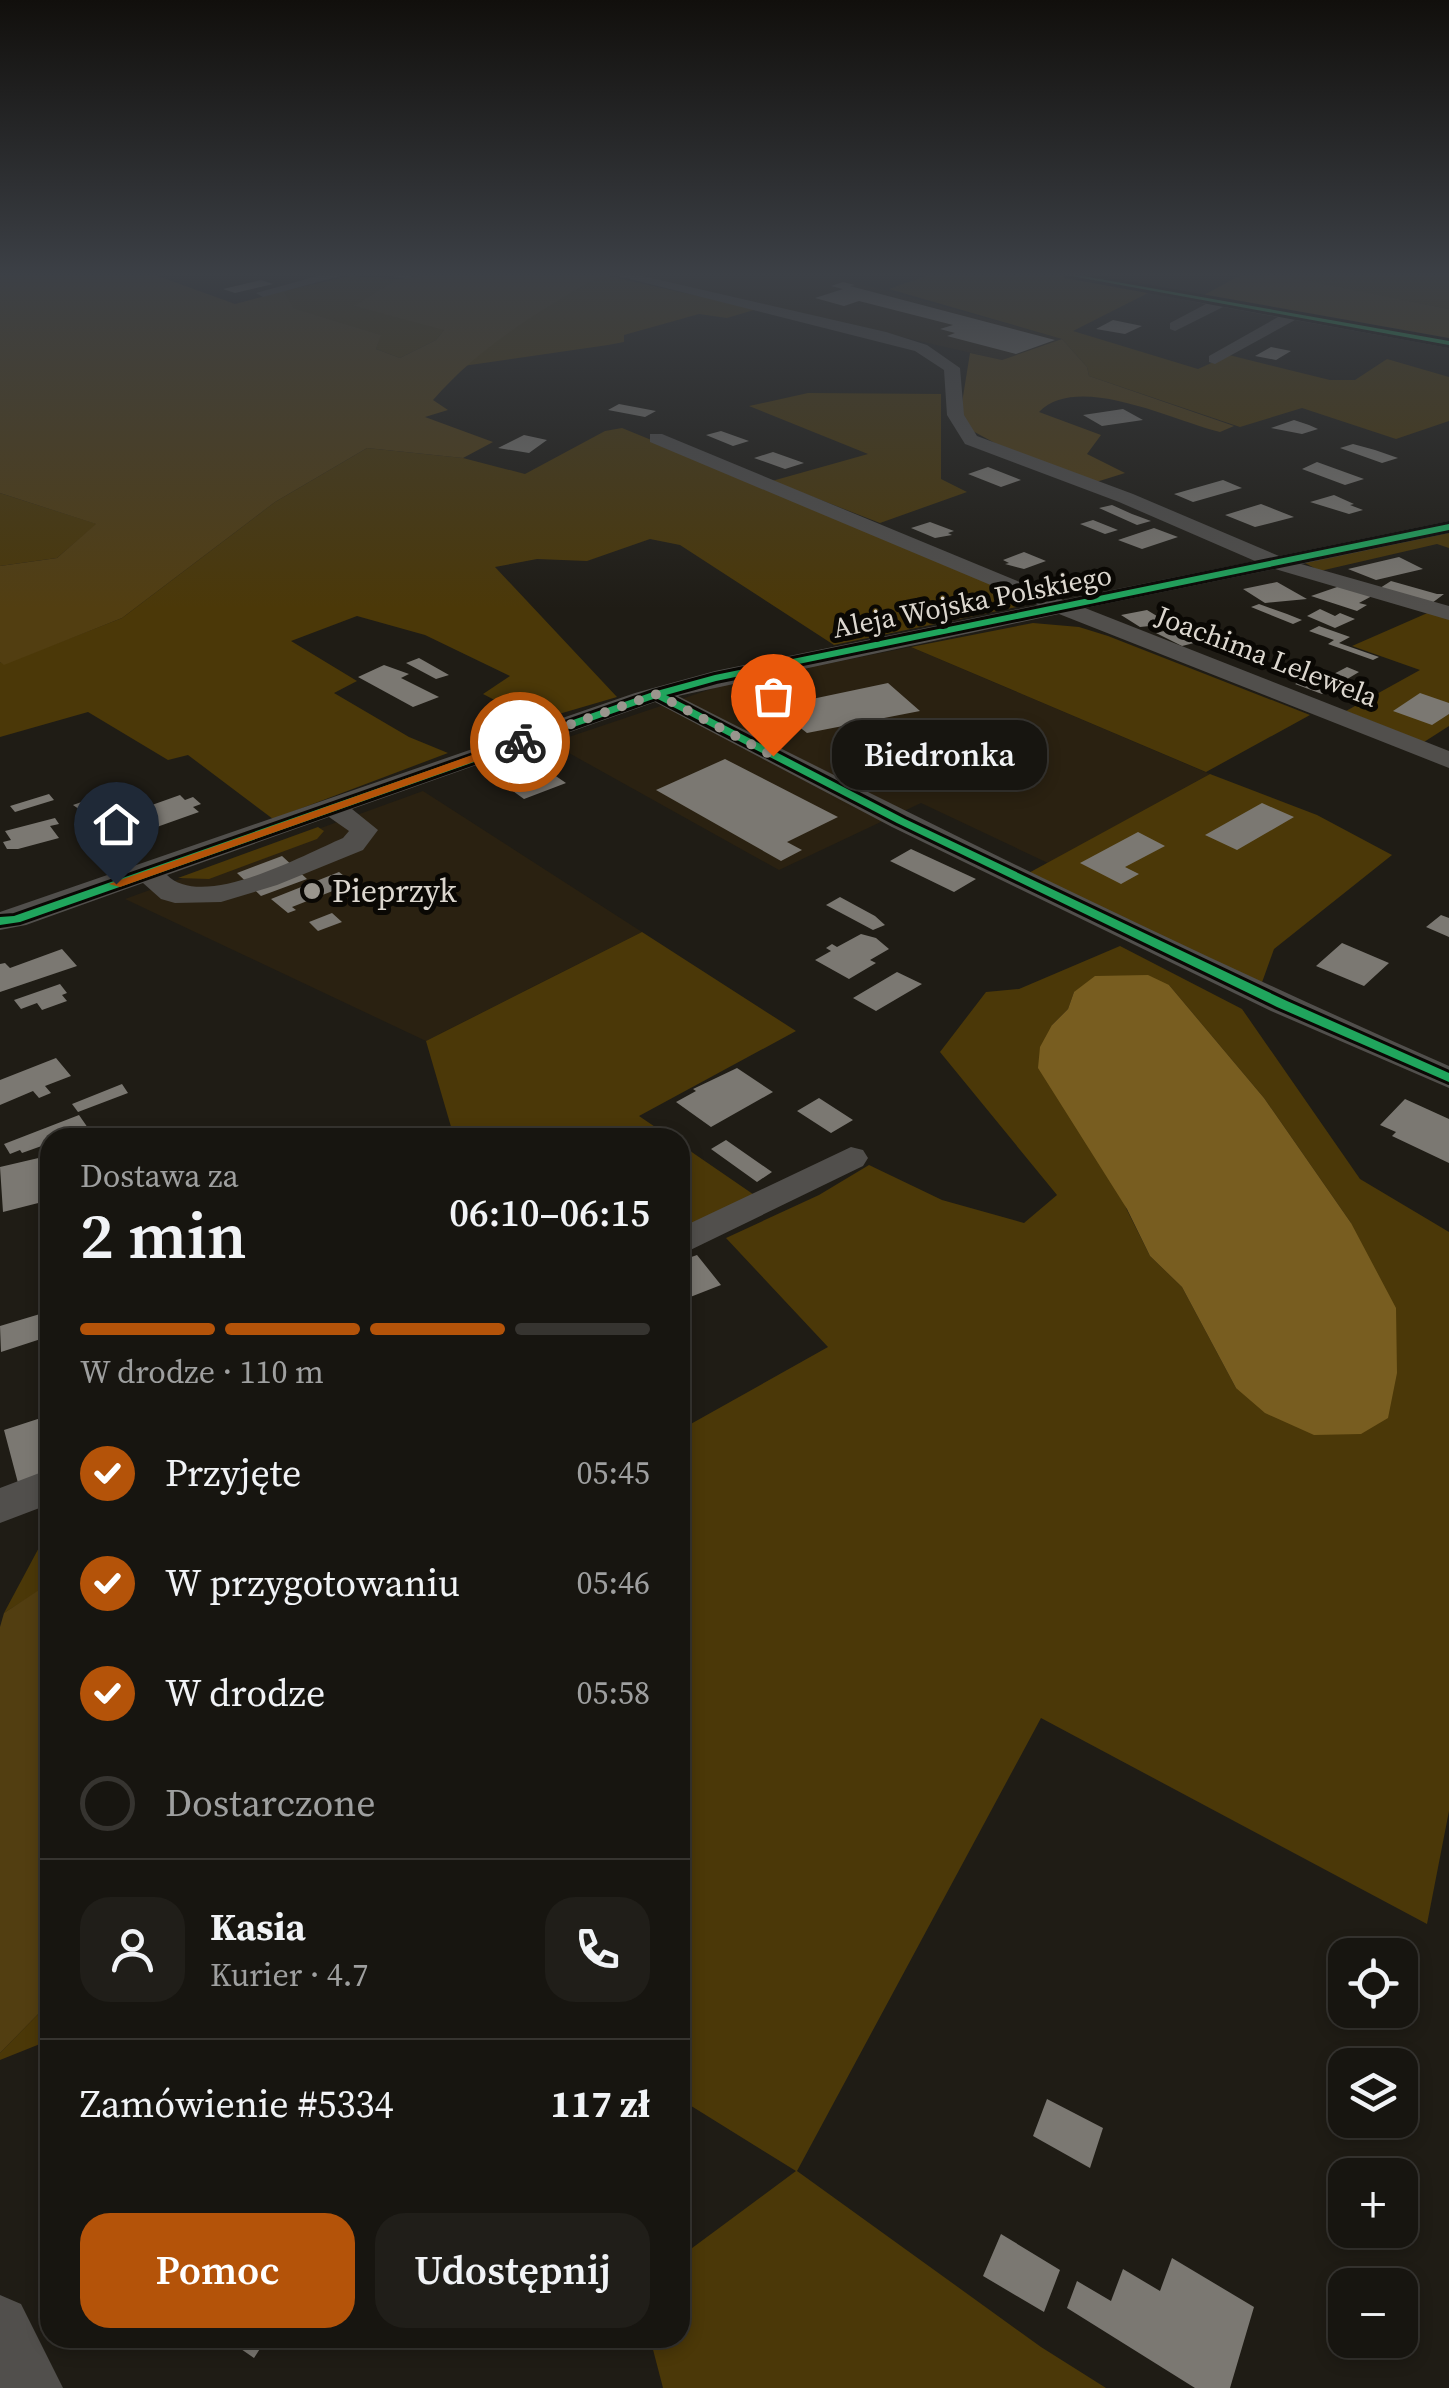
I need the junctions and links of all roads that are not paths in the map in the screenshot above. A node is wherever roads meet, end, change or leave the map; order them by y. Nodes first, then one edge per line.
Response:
1 (952, 386) edge
2 (656, 438) dead end
3 (1449, 527) edge
4 (1280, 564) junction
5 (1064, 608) junction
6 (1449, 613) edge
7 (657, 694) junction
8 (1449, 760) edge
9 (333, 808) junction
10 (148, 873) junction
11 (0, 921) edge
12 (1449, 1078) edge
13 (851, 1158) dead end
14 (690, 1238) edge
15 (40, 1490) edge
16 (0, 1506) edge
17 (0, 2325) edge
18 (32, 2388) edge

1 - 4 street
2 - 5 street, Joachima Lelewela
3 - 4 street, Aleja Wojska Polskiego
4 - 5 street, Aleja Wojska Polskiego
4 - 6 street
5 - 7 street, Aleja Wojska Polskiego
5 - 8 street, Joachima Lelewela
7 - 9 street, Aleja Wojska Polskiego
7 - 12 street
9 - 10 street, Aleja Wojska Polskiego
9 - 10 street
10 - 11 street, Aleja Wojska Polskiego
13 - 14 street
15 - 16 street
17 - 18 street

